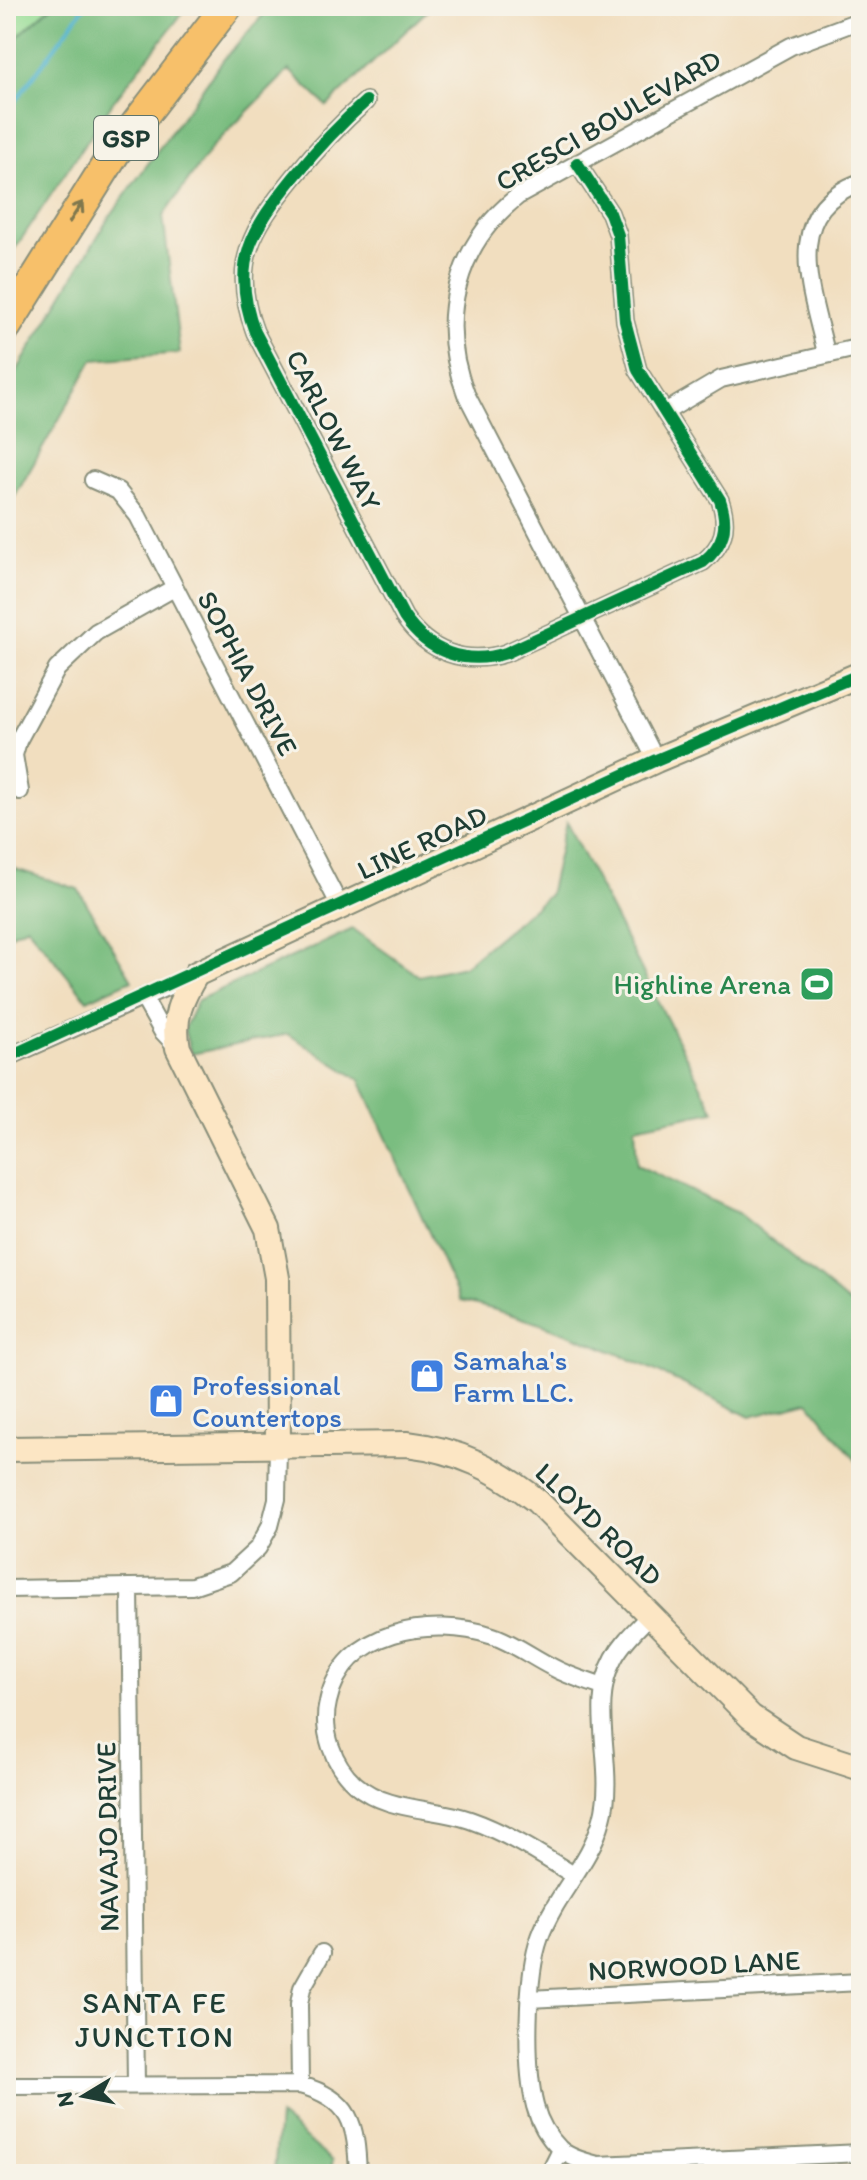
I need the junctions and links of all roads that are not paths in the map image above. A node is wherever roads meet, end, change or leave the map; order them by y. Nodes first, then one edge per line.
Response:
1 (227, 6) edge
2 (861, 20) edge
3 (366, 101) dead end
4 (577, 163) junction
5 (861, 182) edge
6 (6, 326) edge
7 (861, 347) edge
8 (826, 353) junction
9 (665, 412) junction
10 (93, 480) dead end
11 (174, 588) junction
12 (582, 618) junction
13 (861, 674) edge
14 (656, 760) junction
15 (20, 791) dead end
16 (340, 906) junction
17 (196, 974) junction
18 (143, 997) junction
19 (178, 1048) junction
20 (6, 1058) edge
21 (278, 1445) junction
22 (6, 1449) edge
23 (130, 1587) junction
24 (6, 1589) edge
25 (649, 1616) junction
26 (603, 1687) junction
27 (861, 1768) edge
28 (572, 1874) junction
29 (322, 1953) dead end
30 (861, 1982) edge
31 (529, 1999) junction
32 (136, 2085) junction
33 (300, 2085) junction
34 (6, 2086) edge
35 (561, 2150) junction
36 (861, 2153) edge
37 (358, 2174) edge
38 (549, 2174) edge

6 -> 1 highway, GSP
2 - 4 street, CRESCI BOULEVARD
3 - 12 street, CARLOW WAY
4 - 9 street, CARLOW WAY
4 - 12 street, CRESCI BOULEVARD
5 - 8 street
7 - 8 street
8 - 9 street
9 - 12 street, CARLOW WAY
10 - 11 street, SOPHIA DRIVE
11 - 15 street
11 - 16 street, SOPHIA DRIVE
12 - 14 street, CRESCI BOULEVARD
13 - 14 street, LINE ROAD
14 - 16 street, LINE ROAD
16 - 17 street, LINE ROAD
17 - 18 street, LINE ROAD
17 - 19 street
18 - 19 street
18 - 20 street, LINE ROAD
19 - 21 street
21 - 22 street, LLOYD ROAD
21 - 23 street
21 - 25 street, LLOYD ROAD
23 - 24 street
23 - 32 street, NAVAJO DRIVE
25 - 26 street
25 - 27 street, LLOYD ROAD
26 - 28 street
26 - 28 street
28 - 31 street
29 - 33 street
30 - 31 street, NORWOOD LANE
31 - 35 street
32 - 33 street
32 - 34 street
33 - 37 street
35 - 36 street
35 - 38 street

